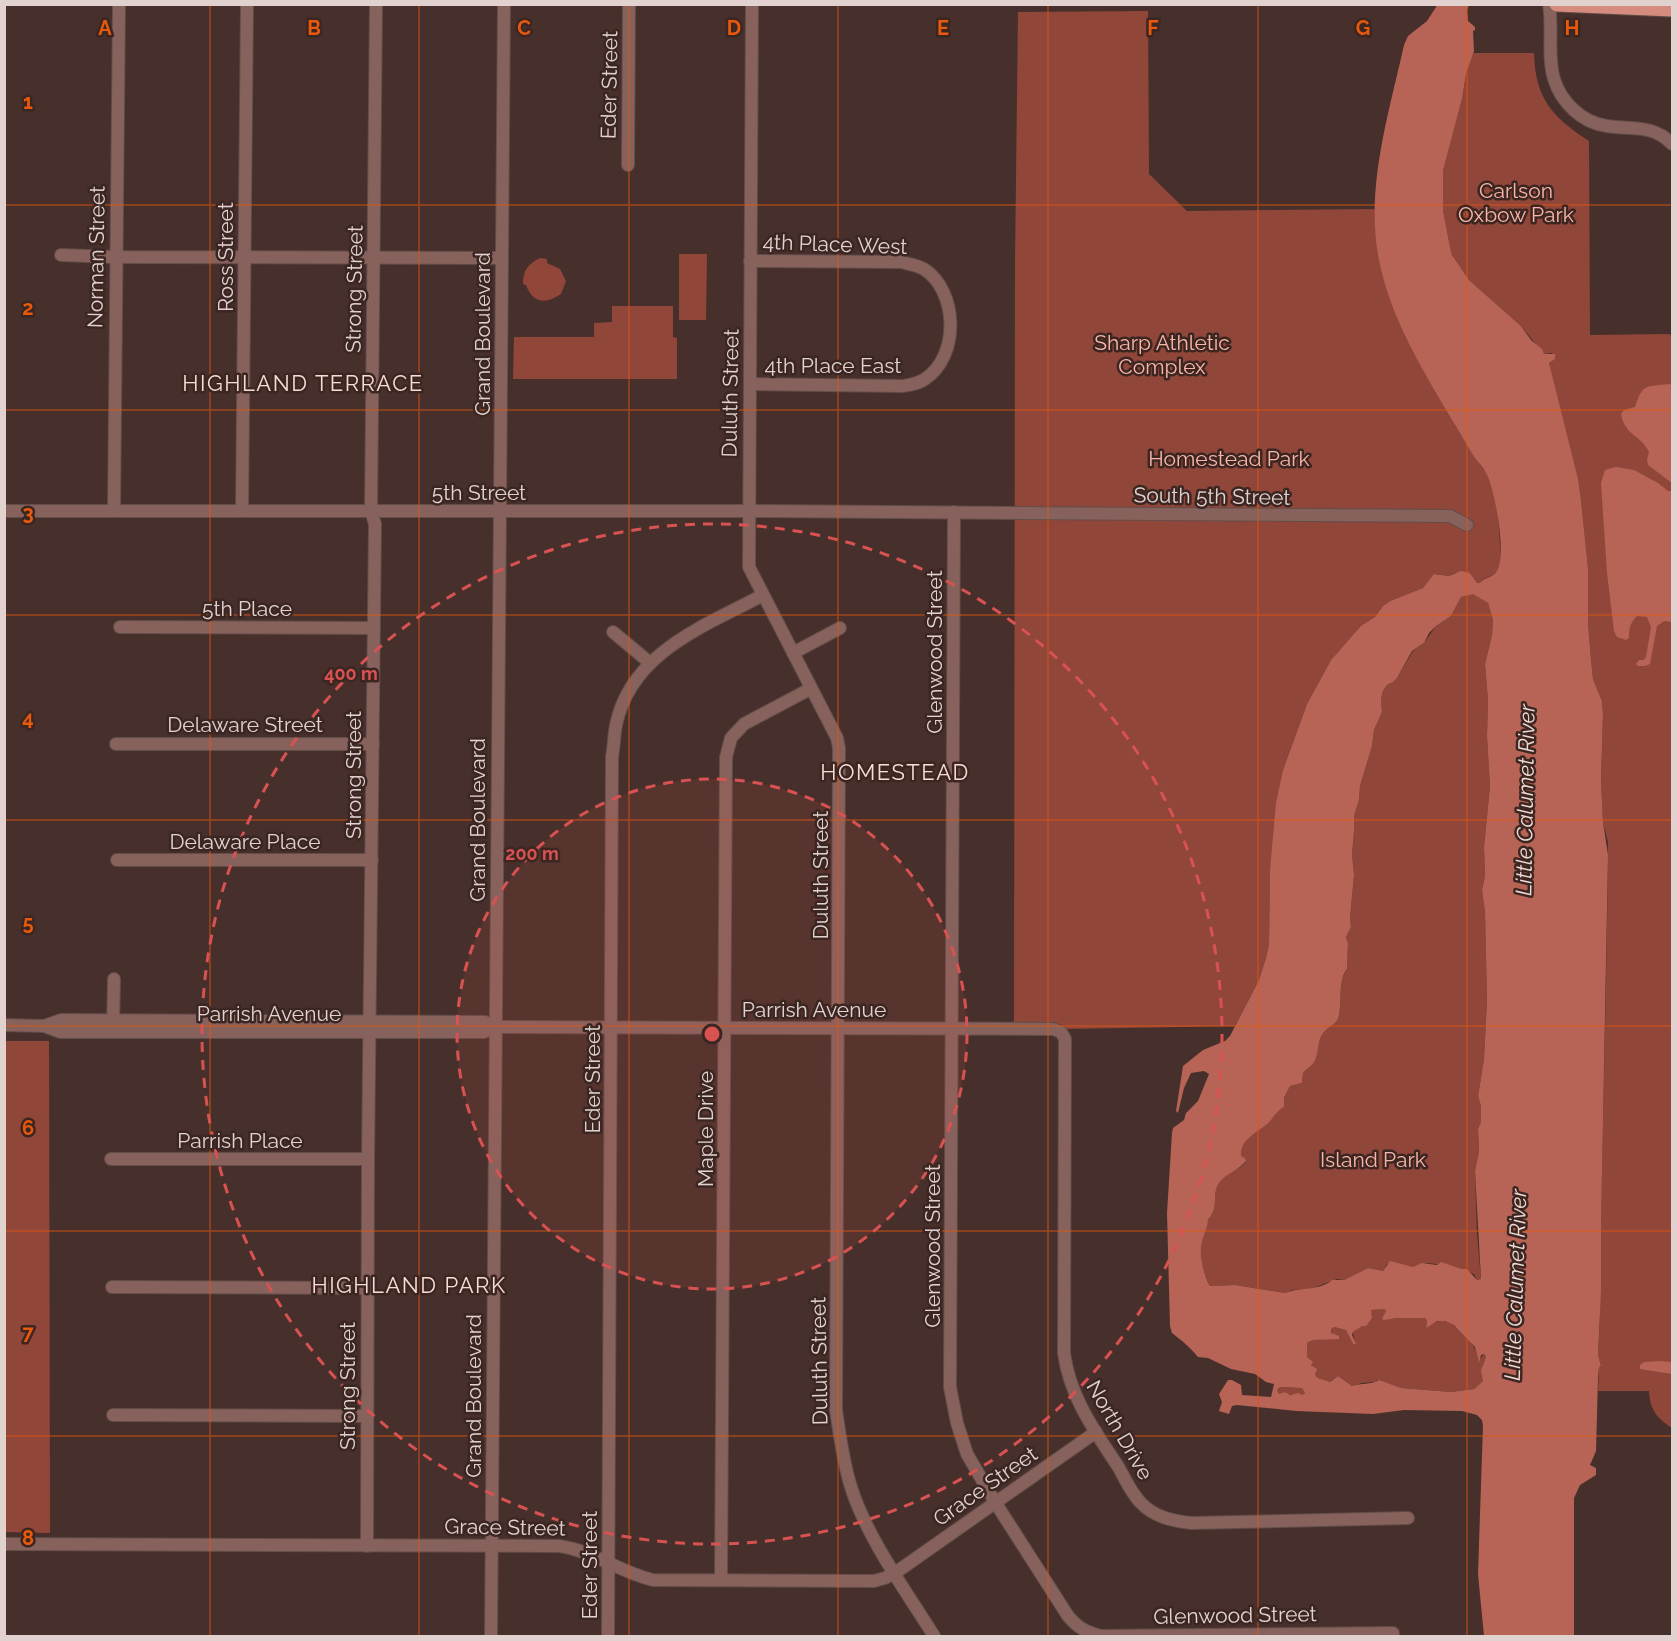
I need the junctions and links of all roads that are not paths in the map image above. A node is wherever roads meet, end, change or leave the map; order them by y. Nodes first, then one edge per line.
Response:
1 (119, 4) edge
2 (247, 4) edge
3 (376, 4) edge
4 (504, 4) edge
5 (629, 4) edge
6 (752, 4) edge
7 (1549, 4) edge
8 (1557, 4) edge
9 (1672, 9) edge
10 (1672, 144) edge
11 (628, 165) dead end
12 (61, 255) dead end
13 (115, 257) junction
14 (245, 257) junction
15 (373, 258) junction
16 (502, 258) junction
17 (750, 261) junction
18 (950, 326) joint
19 (750, 384) junction
20 (4, 511) edge
21 (114, 511) junction
22 (242, 511) junction
23 (370, 511) junction
24 (749, 511) junction
25 (501, 512) junction
26 (954, 512) junction
27 (1467, 525) dead end
28 (763, 595) junction
29 (120, 627) dead end
30 (374, 628) junction
31 (840, 628) dead end
32 (613, 632) dead end
33 (793, 653) junction
34 (649, 662) junction
35 (810, 688) junction
36 (116, 744) dead end
37 (373, 744) junction
38 (117, 860) dead end
39 (372, 861) junction
40 (114, 979) dead end
41 (4, 1025) edge
42 (113, 1026) junction
43 (370, 1027) junction
44 (495, 1027) junction
45 (612, 1028) junction
46 (725, 1028) junction
47 (839, 1028) junction
48 (953, 1028) junction
49 (1061, 1032) joint
50 (368, 1159) junction
51 (111, 1160) dead end
52 (112, 1287) dead end
53 (367, 1288) junction
54 (113, 1415) dead end
55 (366, 1416) junction
56 (1096, 1432) junction
57 (995, 1502) junction
58 (1408, 1518) dead end
59 (4, 1544) edge
60 (492, 1545) junction
61 (367, 1546) junction
62 (609, 1562) junction
63 (895, 1573) junction
64 (721, 1580) junction
65 (1393, 1633) dead end
66 (491, 1636) edge
67 (608, 1636) edge
68 (934, 1636) edge

1 - 13 street, Norman Street
2 - 14 street, Ross Street
3 - 15 street, Strong Street
4 - 16 street, Grand Boulevard
5 - 11 street, Eder Street
6 - 17 street, Duluth Street
7 - 10 street
8 - 9 main road
12 - 13 street
13 - 14 street
13 - 21 street, Norman Street
14 - 15 street
14 - 22 street, Ross Street
15 - 16 street
15 - 23 street, Strong Street
16 - 25 street, Grand Boulevard
17 - 18 street, 4th Place West
17 - 19 street, Duluth Street
18 - 19 street, 4th Place East
19 - 24 street, Duluth Street
20 - 21 street, 5th Street
21 - 22 street, 5th Street
22 - 23 street, 5th Street
23 - 25 street, 5th Street
23 - 30 street, Strong Street
24 - 25 street, 5th Street
24 - 26 street, 5th Street
24 - 28 street, Duluth Street
25 - 44 street, Grand Boulevard
26 - 27 street, South 5th Street
26 - 48 street, Glenwood Street
28 - 33 street, Duluth Street
28 - 34 street, Eder Street
29 - 30 street, 5th Place
30 - 37 street, Strong Street
31 - 33 street
32 - 34 street
33 - 35 street, Duluth Street
34 - 45 street, Eder Street
35 - 46 street, Maple Drive
35 - 47 street, Duluth Street
36 - 37 street, Delaware Street
37 - 39 street, Strong Street
38 - 39 street, Delaware Place
39 - 43 street, Strong Street
40 - 42 street
41 - 42 street, Parrish Avenue
42 - 43 street, Parrish Avenue
43 - 44 street, Parrish Avenue
43 - 50 street, Strong Street
44 - 45 street, Parrish Avenue
44 - 60 street, Grand Boulevard
45 - 46 street, Parrish Avenue
45 - 62 street, Eder Street
46 - 47 street, Parrish Avenue
46 - 64 street, Maple Drive
47 - 48 street, Parrish Avenue
47 - 63 street, Duluth Street
48 - 49 street, Parrish Avenue
48 - 57 street, Glenwood Street
49 - 56 street, North Drive
50 - 51 street, Parrish Place
50 - 53 street, Strong Street
52 - 53 street
53 - 55 street, Strong Street
54 - 55 street
55 - 61 street, Strong Street
56 - 57 street, Grace Street
56 - 58 street, North Drive
57 - 63 street, Grace Street
57 - 65 street, Glenwood Street
59 - 61 street, Grace Street
60 - 61 street, Grace Street
60 - 62 street, Grace Street
60 - 66 street, Grand Boulevard
62 - 64 street, Grace Street
62 - 67 street, Eder Street
63 - 64 street, Grace Street
63 - 68 street, Duluth Street

